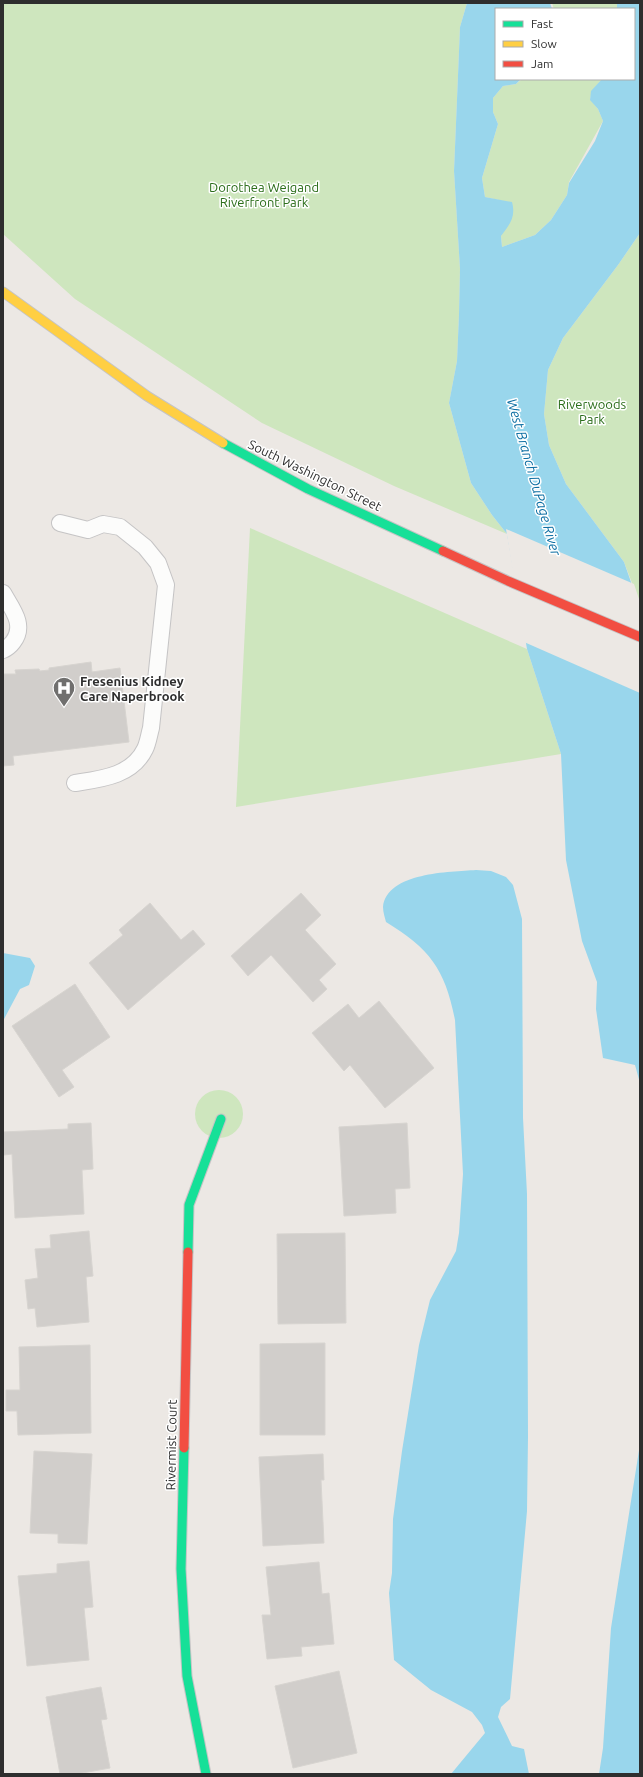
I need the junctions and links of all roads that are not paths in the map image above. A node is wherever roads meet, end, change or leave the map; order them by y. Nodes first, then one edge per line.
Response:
1 (3, 292) edge
2 (60, 523) dead end
3 (3, 593) edge
4 (640, 637) edge
5 (3, 650) edge
6 (75, 783) dead end
7 (221, 1119) dead end
8 (206, 1774) edge

1 - 4 main road, South Washington Street
2 - 6 lane
3 - 5 lane
7 - 8 main road, Rivermist Court

